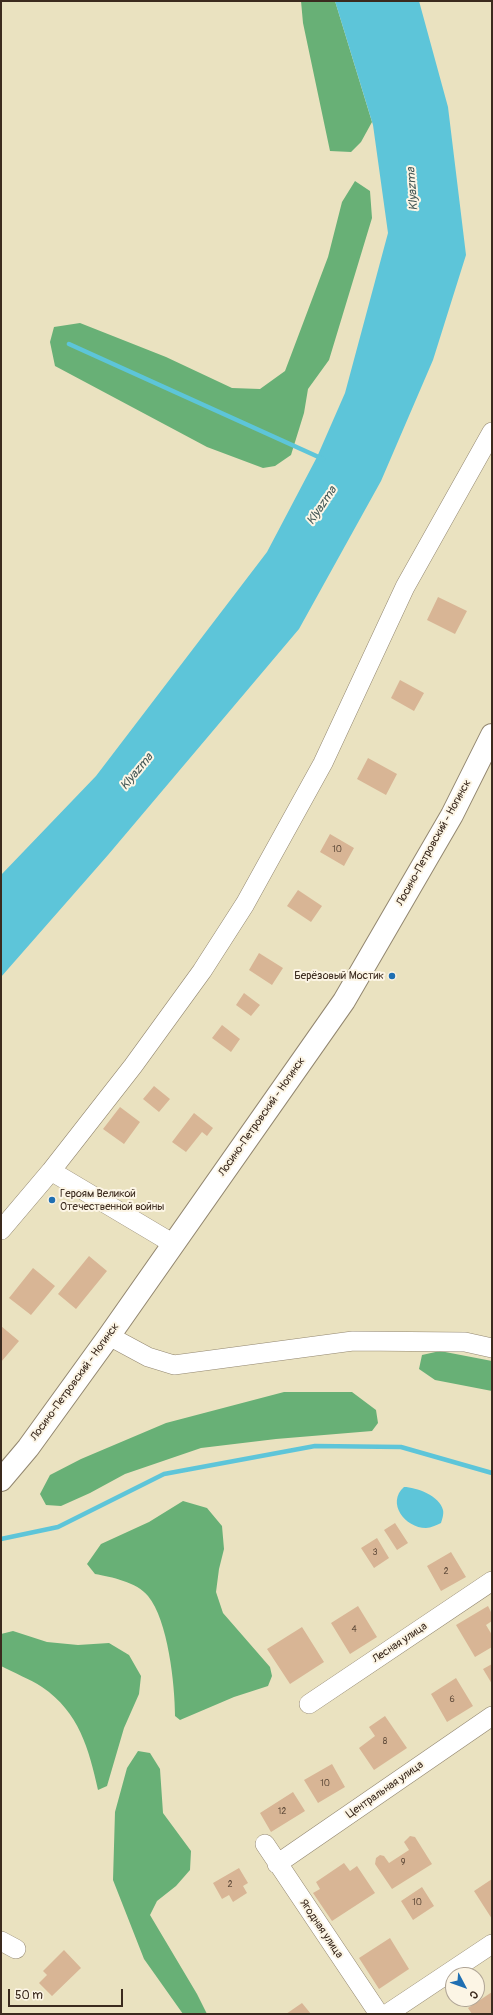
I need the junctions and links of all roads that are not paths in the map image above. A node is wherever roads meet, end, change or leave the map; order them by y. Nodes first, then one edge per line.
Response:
1 (492, 432) edge
2 (492, 735) edge
3 (51, 1170) junction
4 (1, 1230) edge
5 (172, 1243) junction
6 (109, 1336) junction
7 (492, 1348) edge
8 (1, 1480) edge
9 (492, 1581) edge
10 (309, 1704) dead end
11 (492, 1716) edge
12 (265, 1844) dead end
13 (277, 1864) junction
14 (492, 1944) edge
15 (379, 2014) edge
16 (387, 2014) edge

1 - 3 street
2 - 5 highway, Лосино-Петровский - Ногинск
3 - 4 street
3 - 5 street
5 - 6 highway, Лосино-Петровский - Ногинск
6 - 7 street
6 - 8 highway, Лосино-Петровский - Ногинск
9 - 10 street, Лесная улица
11 - 13 street, Центральная улица
12 - 13 street, Ягодная улица
13 - 15 street, Ягодная улица
14 - 16 street

